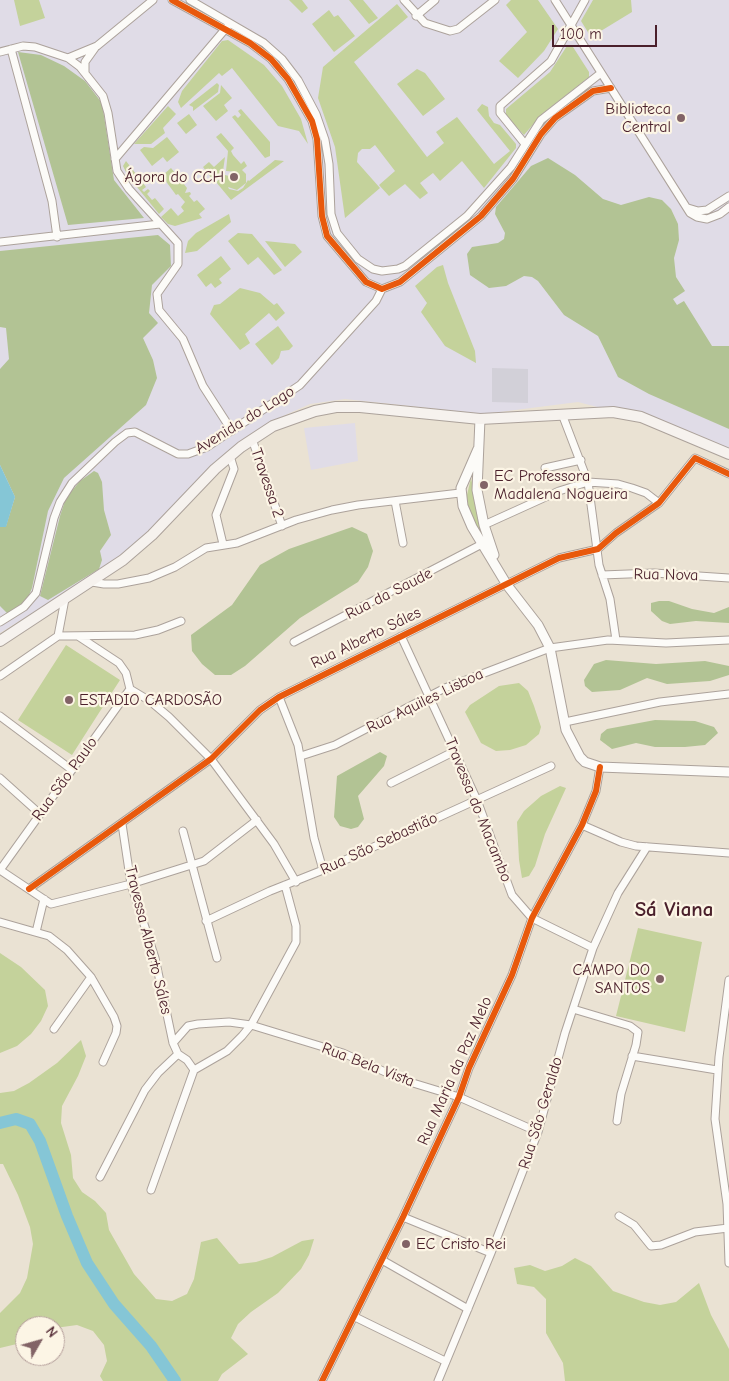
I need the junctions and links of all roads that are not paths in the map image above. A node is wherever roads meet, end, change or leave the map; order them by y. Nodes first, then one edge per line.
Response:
1 (153, 0) edge
2 (172, 0) edge
3 (190, 0) edge
4 (404, 0) edge
5 (435, 0) edge
6 (495, 0) edge
7 (555, 0) edge
8 (584, 0) edge
9 (416, 16) junction
10 (571, 25) junction
11 (228, 26) junction
12 (97, 46) junction
13 (11, 49) junction
14 (0, 52) edge
15 (68, 58) junction
16 (85, 73) junction
17 (601, 73) junction
18 (611, 88) junction
19 (535, 128) junction
20 (541, 134) junction
21 (525, 144) junction
22 (115, 160) junction
23 (729, 196) edge
24 (685, 206) junction
25 (729, 207) edge
26 (160, 224) junction
27 (57, 237) junction
28 (0, 242) edge
29 (382, 289) junction
30 (562, 414) junction
31 (480, 419) junction
32 (232, 431) junction
33 (252, 440) junction
34 (478, 449) junction
35 (729, 454) edge
36 (230, 456) junction
37 (581, 460) junction
38 (544, 468) dead end
39 (729, 474) edge
40 (588, 482) junction
41 (460, 493) junction
42 (394, 501) junction
43 (659, 503) junction
44 (484, 525) junction
45 (282, 526) junction
46 (404, 543) dead end
47 (223, 544) junction
48 (482, 544) junction
49 (598, 549) junction
50 (500, 572) junction
51 (602, 575) junction
52 (729, 578) edge
53 (92, 582) junction
54 (507, 585) junction
55 (65, 599) junction
56 (181, 621) dead end
57 (0, 622) edge
58 (58, 636) junction
59 (77, 636) junction
60 (401, 636) junction
61 (0, 640) edge
62 (616, 640) junction
63 (729, 640) edge
64 (294, 642) dead end
65 (550, 648) junction
66 (0, 676) edge
67 (130, 689) junction
68 (729, 694) edge
69 (430, 696) junction
70 (279, 697) junction
71 (0, 716) edge
72 (564, 722) junction
73 (455, 751) junction
74 (300, 756) junction
75 (211, 759) junction
76 (551, 766) dead end
77 (600, 767) junction
78 (72, 770) junction
79 (729, 772) edge
80 (0, 778) edge
81 (391, 783) dead end
82 (477, 800) junction
83 (40, 814) junction
84 (258, 820) junction
85 (122, 824) junction
86 (582, 825) junction
87 (183, 831) dead end
88 (647, 847) junction
89 (729, 853) edge
90 (192, 865) junction
91 (0, 870) edge
92 (323, 870) junction
93 (296, 882) junction
94 (131, 884) junction
95 (285, 885) junction
96 (29, 889) junction
97 (44, 899) junction
98 (532, 918) junction
99 (206, 921) junction
100 (0, 922) edge
101 (36, 932) junction
102 (593, 948) junction
103 (218, 958) dead end
104 (91, 977) junction
105 (729, 980) edge
106 (573, 1009) junction
107 (251, 1025) junction
108 (54, 1029) dead end
109 (173, 1043) junction
110 (178, 1054) junction
111 (632, 1056) junction
112 (103, 1062) dead end
113 (194, 1070) junction
114 (718, 1070) junction
115 (459, 1097) junction
116 (617, 1121) dead end
117 (538, 1132) junction
118 (729, 1158) edge
119 (720, 1160) junction
120 (100, 1177) dead end
121 (151, 1190) dead end
122 (619, 1216) dead end
123 (403, 1218) junction
124 (728, 1228) edge
125 (491, 1254) junction
126 (382, 1260) junction
127 (729, 1263) edge
128 (468, 1309) junction
129 (355, 1317) junction
130 (445, 1361) junction
131 (322, 1381) edge
132 (438, 1381) edge

1 - 12 street
2 - 11 street
3 - 11 street
4 - 9 street
5 - 9 street
6 - 9 street
7 - 10 street
8 - 10 street
10 - 17 street
10 - 21 street
11 - 21 street
11 - 22 street
11 - 29 street
12 - 15 street
12 - 16 street
13 - 14 street
13 - 15 street
13 - 27 street
15 - 16 street
16 - 22 street
17 - 18 street
17 - 19 street
18 - 20 street
18 - 24 street
19 - 20 street
19 - 21 street
20 - 29 street
22 - 26 street
23 - 24 street
24 - 25 street
26 - 27 street
26 - 32 street
27 - 28 street
29 - 32 street, Avenida do Lago
30 - 31 main road
30 - 35 main road
30 - 37 street
31 - 33 main road
31 - 34 street
32 - 57 street, Avenida do Lago
33 - 36 main road
33 - 45 street, Travessa 2
34 - 41 street
34 - 44 street
36 - 47 street
36 - 53 main road
37 - 38 street
37 - 40 street
39 - 43 street, Rua Alberto Sáles
40 - 43 street
40 - 44 street
40 - 49 street
41 - 42 street
41 - 48 street
42 - 45 street
42 - 46 street
43 - 49 street, Rua Alberto Sáles
44 - 50 street
45 - 47 street
47 - 53 street
48 - 50 street
48 - 64 street, Rua da Saude
49 - 51 street
49 - 54 street, Rua Alberto Sáles
50 - 54 street
51 - 52 street, Rua Nova
51 - 62 street
53 - 55 main road
54 - 60 street, Rua Alberto Sáles
54 - 65 street
55 - 58 street
55 - 61 main road
56 - 59 street
58 - 59 street
58 - 66 street
59 - 67 street
60 - 69 street, Travessa do Macambo
60 - 70 street, Rua Alberto Sáles
62 - 63 street, Rua Aquiles Lisboa
62 - 65 street, Rua Aquiles Lisboa
65 - 69 street, Rua Aquiles Lisboa
65 - 72 street
67 - 75 street
67 - 78 street, Rua São Paulo
68 - 72 street
69 - 73 street, Travessa do Macambo
69 - 74 street, Rua Aquiles Lisboa
70 - 74 street
70 - 75 street, Rua Alberto Sáles
71 - 78 street
72 - 77 street
73 - 81 street
73 - 82 street, Travessa do Macambo
74 - 92 street
75 - 84 street
75 - 85 street, Rua Alberto Sáles
76 - 82 street, Rua São Sebastião
77 - 79 street
77 - 86 street, Rua Maria da Paz Melo
78 - 83 street, Rua São Paulo
80 - 83 street
82 - 92 street, Rua São Sebastião
82 - 98 street, Travessa do Macambo
83 - 91 street, Rua São Paulo
84 - 90 street
84 - 93 street
85 - 94 street, Travessa Alberto Sáles
85 - 96 street, Rua Alberto Sáles
86 - 88 street
86 - 98 street, Rua Maria da Paz Melo
87 - 90 street
88 - 89 street
88 - 102 street, Rua São Geraldo
90 - 94 street
90 - 99 street
91 - 96 street
92 - 93 street, Rua São Sebastião
93 - 95 street, Rua São Sebastião
94 - 97 street
94 - 109 street, Travessa Alberto Sáles
95 - 99 street, Rua São Sebastião
95 - 107 street
96 - 97 street
97 - 101 street
98 - 102 street, Travessa do Macambo
98 - 115 street, Rua Maria da Paz Melo
99 - 103 street
100 - 101 street
101 - 104 street
102 - 106 street, Rua São Geraldo
104 - 108 street
104 - 112 street
105 - 114 street
106 - 111 street
106 - 117 street, Rua São Geraldo
107 - 109 street, Rua Bela Vista
107 - 113 street
107 - 115 street, Rua Bela Vista
109 - 110 street, Travessa Alberto Sáles
110 - 113 street, Travessa Alberto Sáles
110 - 120 street
111 - 114 street
111 - 116 street
113 - 121 street
114 - 119 street
115 - 117 street, Rua Bela Vista
115 - 123 street, Rua Maria da Paz Melo
117 - 125 street, Rua São Geraldo
118 - 119 street
119 - 124 street
122 - 124 street
123 - 125 street
123 - 126 street, Rua Maria da Paz Melo
124 - 127 street
125 - 128 street, Rua São Geraldo
126 - 128 street
126 - 129 street, Rua Maria da Paz Melo
128 - 130 street, Rua São Geraldo
129 - 130 street
129 - 131 street, Rua Maria da Paz Melo
130 - 132 street, Rua São Geraldo

